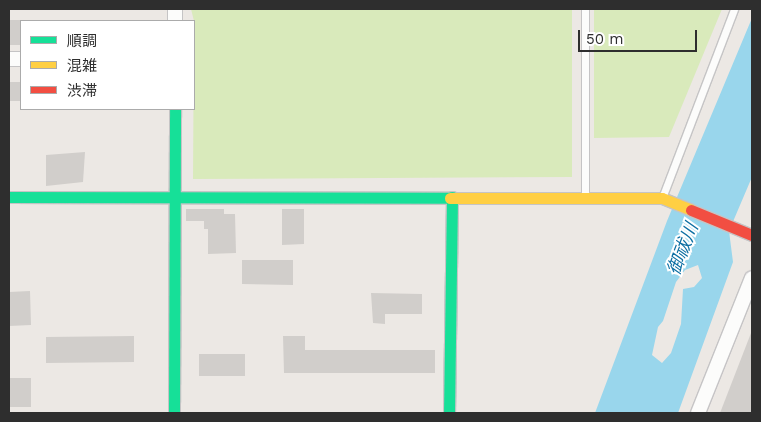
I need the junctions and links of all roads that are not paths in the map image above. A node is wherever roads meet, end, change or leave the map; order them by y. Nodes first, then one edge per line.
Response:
1 (585, 9) edge
2 (734, 9) edge
3 (174, 110) edge
4 (585, 196) junction
5 (9, 197) edge
6 (174, 197) junction
7 (452, 197) junction
8 (662, 198) junction
9 (752, 235) edge
10 (752, 278) edge
11 (174, 413) edge
12 (449, 413) edge
13 (698, 413) edge

1 - 4 lane
2 - 8 lane
3 - 6 street
4 - 7 street
4 - 8 street
5 - 6 street
6 - 7 street
6 - 11 street
7 - 12 street
8 - 9 street
10 - 13 street

